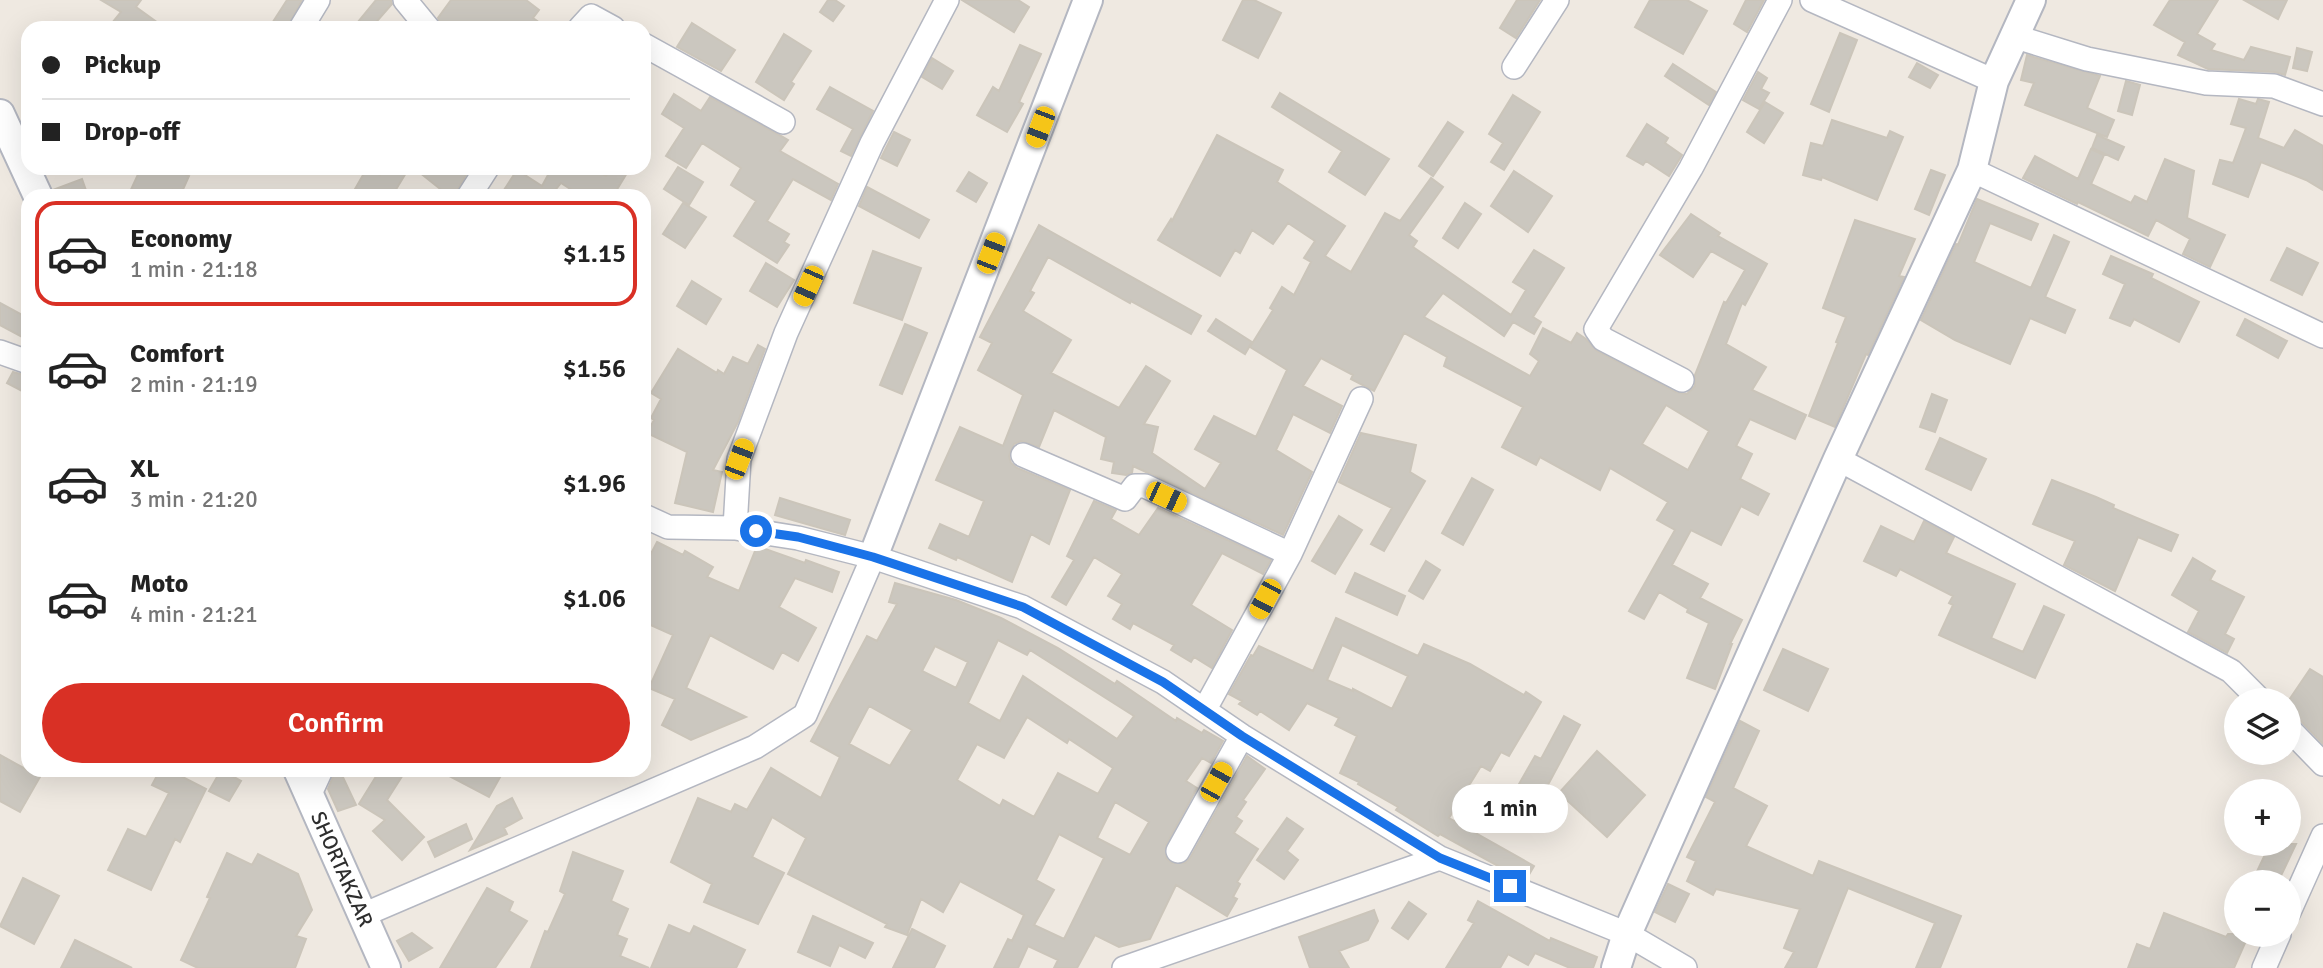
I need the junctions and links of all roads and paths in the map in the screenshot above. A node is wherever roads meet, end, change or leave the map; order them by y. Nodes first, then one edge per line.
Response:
1 (318, 0) edge
2 (405, 0) edge
3 (947, 0) edge
4 (1088, 0) edge
5 (1557, 0) edge
6 (1780, 0) edge
7 (1812, 0) edge
8 (2031, 0) edge
9 (304, 21) edge
10 (422, 21) edge
11 (586, 21) edge
12 (601, 21) edge
13 (2013, 36) junction
14 (651, 49) edge
15 (1514, 67) dead end
16 (1994, 81) junction
17 (2323, 104) edge
18 (0, 114) edge
19 (783, 122) dead end
20 (21, 159) edge
21 (1972, 170) junction
22 (2323, 336) edge
23 (0, 352) edge
24 (21, 360) edge
25 (1682, 380) dead end
26 (1361, 399) dead end
27 (1023, 455) dead end
28 (1838, 459) junction
29 (651, 519) edge
30 (735, 528) junction
31 (1290, 554) junction
32 (873, 557) junction
33 (2248, 688) edge
34 (1205, 709) junction
35 (1242, 736) junction
36 (2301, 741) edge
37 (2323, 764) edge
38 (301, 777) edge
39 (318, 777) edge
40 (309, 796) junction
41 (2323, 836) edge
42 (1178, 851) dead end
43 (1440, 858) junction
44 (2301, 885) edge
45 (363, 915) junction
46 (1627, 934) junction
47 (2273, 947) edge
48 (386, 968) edge
49 (1124, 968) edge
50 (1616, 968) edge
51 (1685, 968) edge
52 (2264, 968) edge

1 - 9 street
2 - 10 street
3 - 30 street
4 - 32 street
5 - 15 street
6 - 25 street
7 - 16 street
8 - 13 street
11 - 12 street
13 - 16 street
13 - 17 street
14 - 19 street
16 - 21 street
18 - 20 street
21 - 22 street
21 - 28 street
23 - 24 street
26 - 31 street
27 - 31 street
28 - 33 street
28 - 46 street
29 - 30 street
30 - 32 street
31 - 34 street
32 - 34 street
32 - 45 street
34 - 35 street
35 - 42 street
35 - 43 street
36 - 37 street
38 - 40 street, SHORTAKZAR
39 - 40 street
40 - 45 street, SHORTAKZAR
41 - 44 street
43 - 46 street
43 - 49 street
45 - 48 street, SHORTAKZAR
46 - 50 street
46 - 51 street
47 - 52 street

